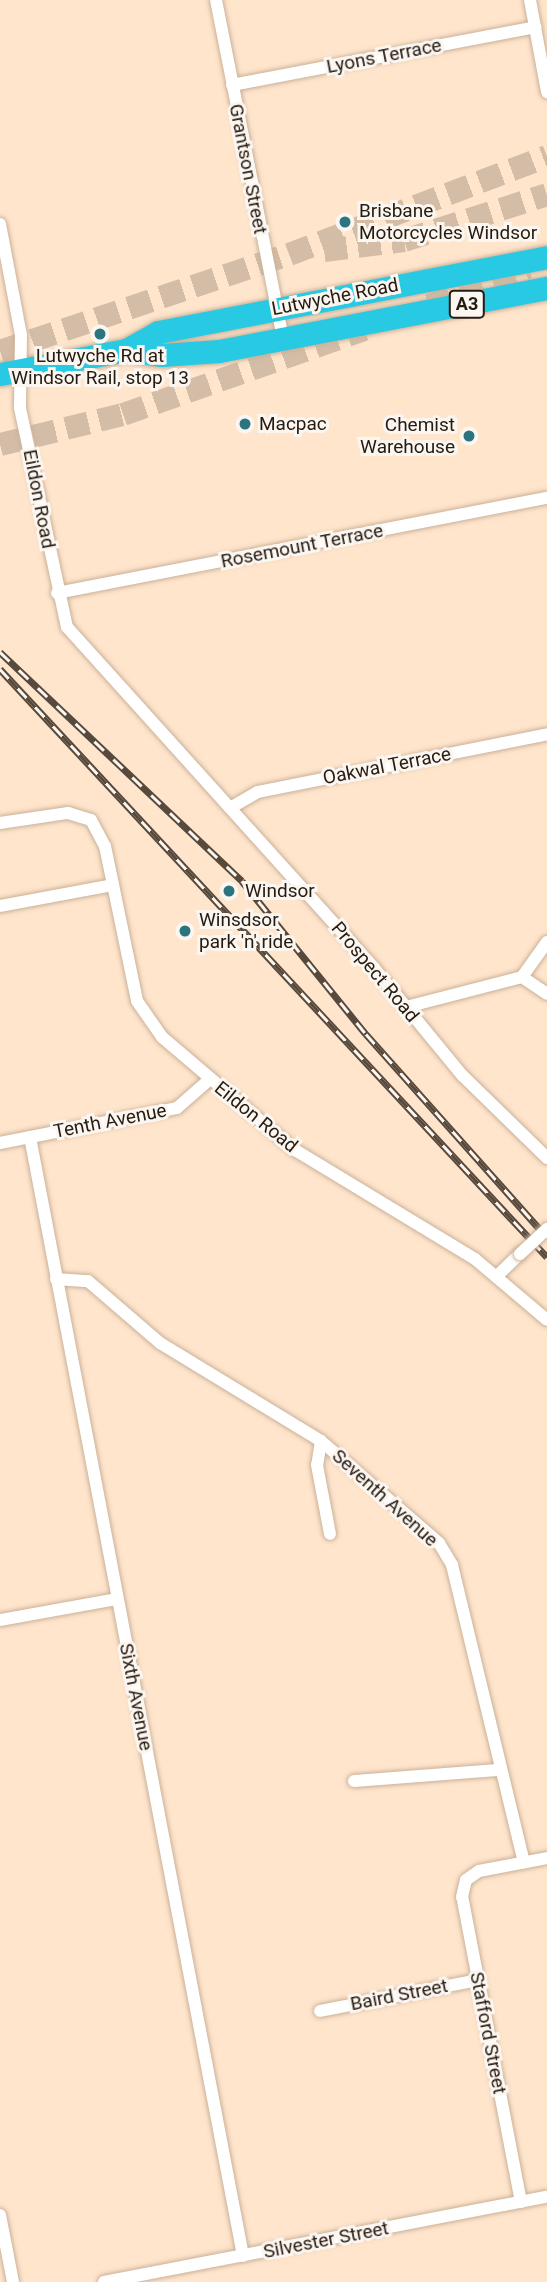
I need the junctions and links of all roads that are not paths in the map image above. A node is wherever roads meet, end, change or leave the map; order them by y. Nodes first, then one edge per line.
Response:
1 (216, 0) edge
2 (530, 0) edge
3 (535, 27) junction
4 (232, 85) junction
5 (547, 92) edge
6 (0, 224) edge
7 (547, 257) edge
8 (547, 288) edge
9 (276, 309) junction
10 (283, 338) junction
11 (126, 350) junction
12 (11, 372) edge
13 (547, 498) edge
14 (57, 593) junction
15 (67, 627) joint
16 (547, 734) edge
17 (230, 808) junction
18 (0, 823) edge
19 (113, 885) junction
20 (0, 906) edge
21 (547, 942) edge
22 (522, 977) junction
23 (547, 994) edge
24 (407, 1007) junction
25 (210, 1079) junction
26 (30, 1137) junction
27 (0, 1143) edge
28 (547, 1158) edge
29 (547, 1229) edge
30 (498, 1275) junction
31 (56, 1279) junction
32 (547, 1320) edge
33 (321, 1441) junction
34 (330, 1534) dead end
35 (117, 1600) junction
36 (0, 1620) edge
37 (498, 1770) junction
38 (354, 1781) dead end
39 (547, 1858) edge
40 (524, 1862) junction
41 (478, 1980) junction
42 (320, 2011) dead end
43 (547, 2197) edge
44 (521, 2202) junction
45 (0, 2216) edge
46 (243, 2256) junction
47 (13, 2282) edge
48 (104, 2282) edge

1 - 4 street, Grantson Street
2 - 3 street
3 - 4 street, Lyons Terrace
3 - 5 street
4 - 9 street, Grantson Street
6 - 12 street, Eildon Road
7 - 9 highway, Lutwyche Road / A3
8 - 10 highway, Lutwyche Road / A3
9 - 10 street, Grantson Street
9 - 11 highway, Lutwyche Road / A3
10 - 11 highway, Lutwyche Road / A3
11 - 12 highway, Lutwyche Road / A3
12 - 14 street, Eildon Road
13 - 14 street, Rosemount Terrace
14 - 15 street, Eildon Road
15 - 17 street, Prospect Road
16 - 17 street, Oakwal Terrace
17 - 24 street, Prospect Road
18 - 19 street, Eildon Road
19 - 20 street
19 - 25 street, Eildon Road
21 - 22 street
22 - 23 street
22 - 24 street
24 - 28 street, Prospect Road
25 - 26 street, Tenth Avenue
25 - 30 street, Eildon Road
26 - 27 street, Tenth Avenue
26 - 31 street, Sixth Avenue
29 - 30 street, bridge
30 - 32 street, Eildon Road
31 - 33 street, Seventh Avenue
31 - 35 street, Sixth Avenue
33 - 34 street
33 - 37 street, Seventh Avenue
35 - 36 street
35 - 46 street, Sixth Avenue
37 - 38 street
37 - 40 street, Seventh Avenue
39 - 40 street
40 - 41 street, Stafford Street
41 - 42 street, Baird Street
41 - 44 street, Stafford Street
43 - 44 street, Silvester Street
44 - 46 street, Silvester Street
45 - 47 street
46 - 48 street, Silvester Street

